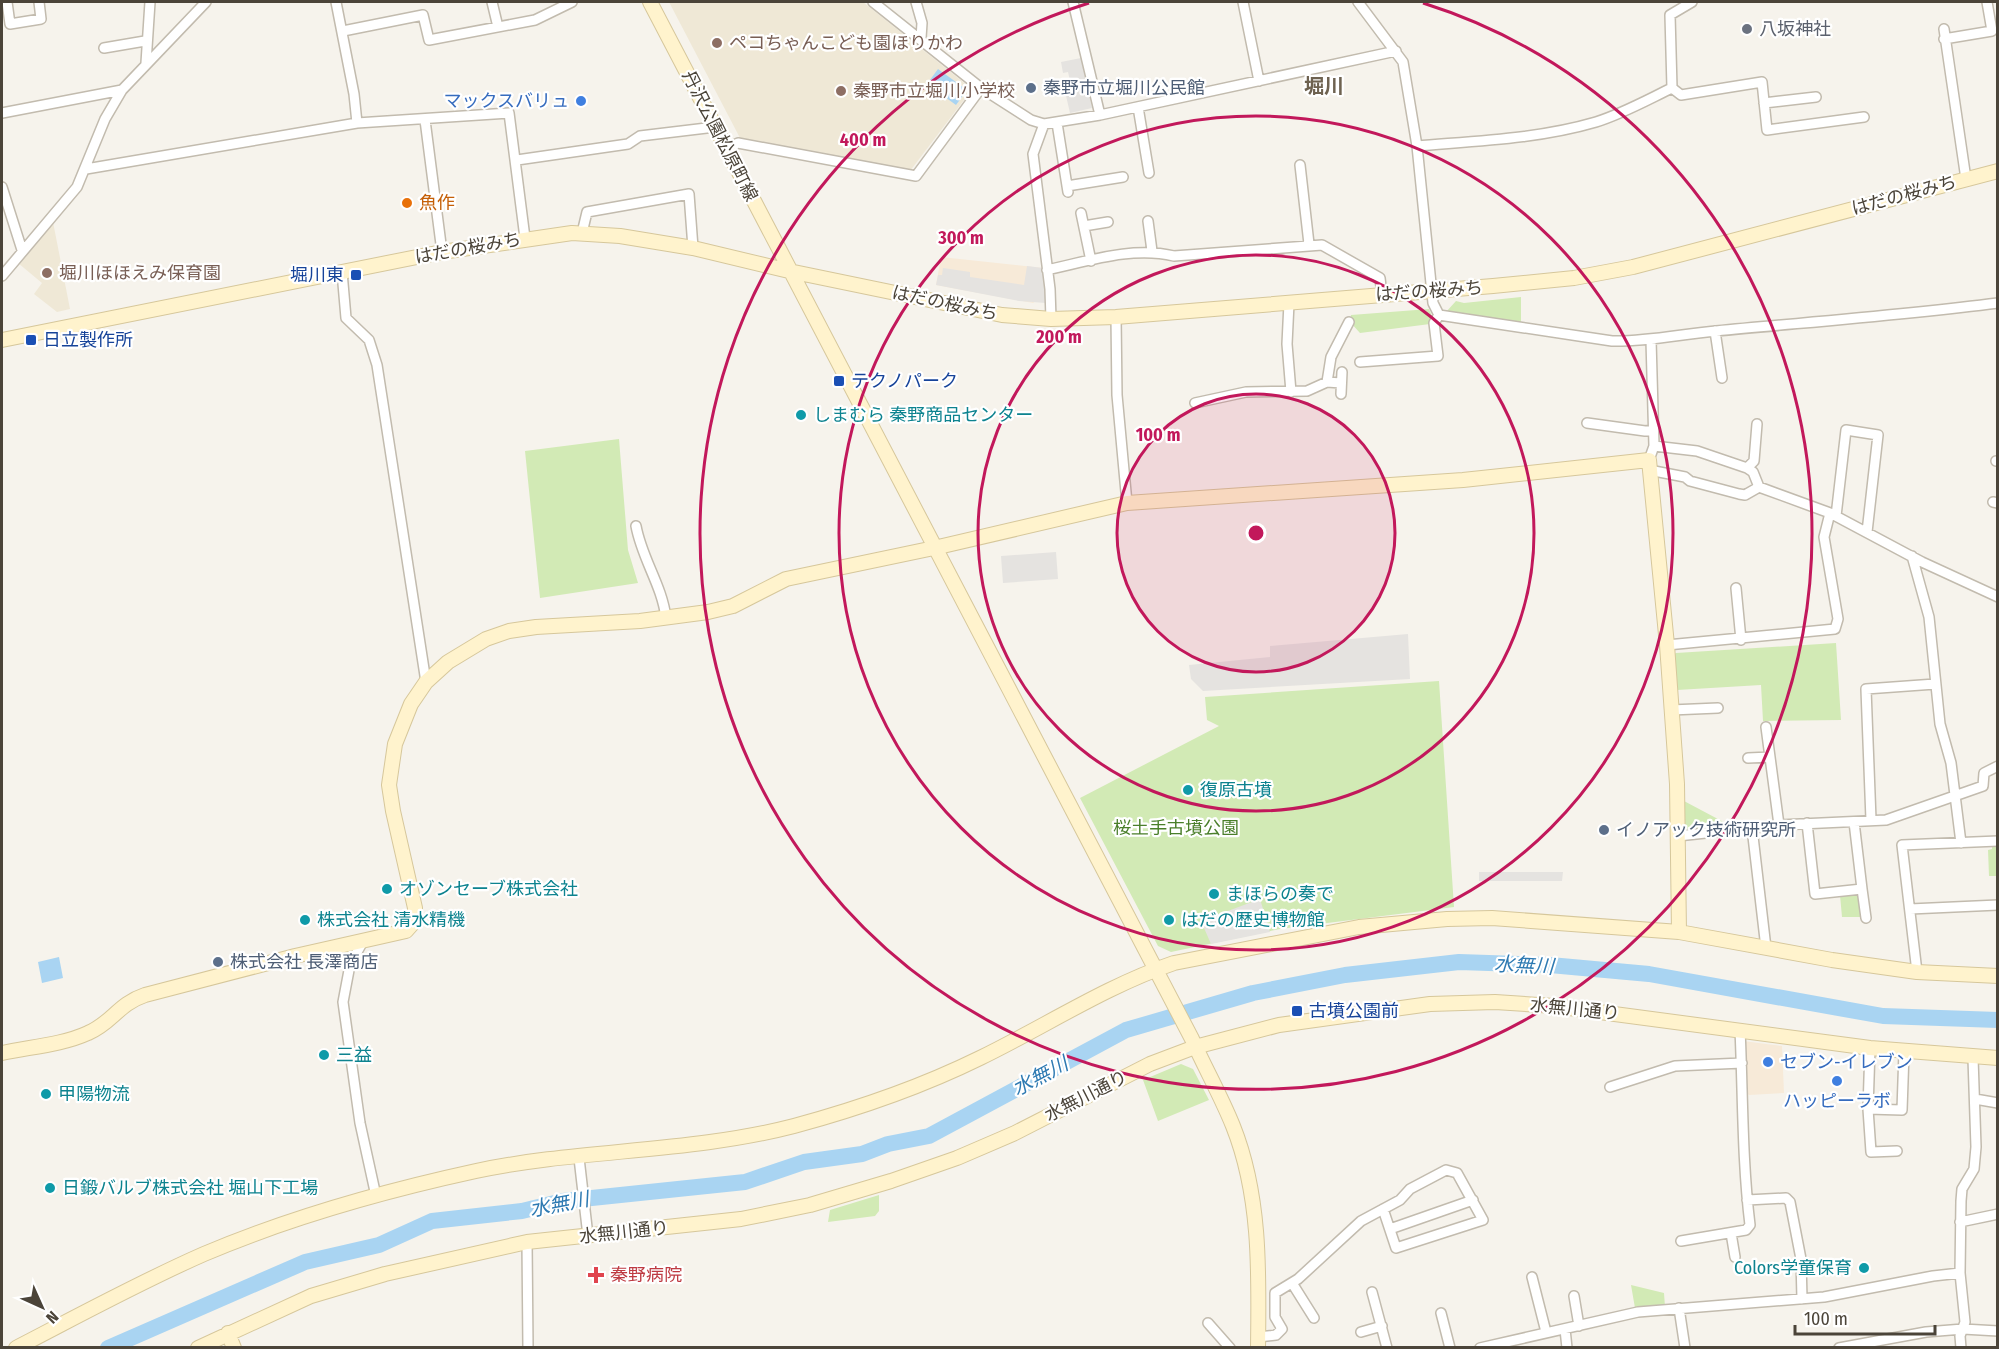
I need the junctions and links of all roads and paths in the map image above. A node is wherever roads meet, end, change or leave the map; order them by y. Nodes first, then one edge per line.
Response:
1 (7, 2) edge
2 (39, 2) edge
3 (150, 2) edge
4 (206, 2) edge
5 (336, 2) edge
6 (492, 2) edge
7 (570, 2) edge
8 (650, 2) edge
9 (873, 2) edge
10 (916, 2) edge
11 (1073, 2) edge
12 (1243, 2) edge
13 (1358, 2) edge
14 (1690, 2) edge
15 (1987, 2) edge
16 (498, 27) junction
17 (343, 31) junction
18 (921, 38) junction
19 (145, 41) junction
20 (104, 48) dead end
21 (1396, 51) junction
22 (146, 63) junction
23 (1259, 81) junction
24 (981, 88) junction
25 (1672, 88) junction
26 (122, 90) junction
27 (1816, 97) dead end
28 (1764, 103) junction
29 (1138, 107) junction
30 (2, 113) edge
31 (1100, 115) junction
32 (1864, 117) dead end
33 (425, 120) junction
34 (357, 123) junction
35 (1057, 123) junction
36 (1044, 124) junction
37 (715, 127) junction
38 (1417, 146) junction
39 (726, 149) junction
40 (517, 160) junction
41 (1300, 165) dead end
42 (86, 169) junction
43 (1998, 171) edge
44 (1149, 173) dead end
45 (1123, 177) dead end
46 (1966, 179) junction
47 (2, 187) edge
48 (1081, 213) dead end
49 (1148, 221) dead end
50 (1108, 222) dead end
51 (1084, 226) junction
52 (582, 233) junction
53 (525, 238) junction
54 (1309, 244) junction
55 (693, 248) junction
56 (22, 249) junction
57 (1152, 251) junction
58 (442, 252) junction
59 (1091, 261) junction
60 (1047, 270) junction
61 (789, 271) junction
62 (342, 272) junction
63 (2, 276) edge
64 (1432, 291) junction
65 (1382, 295) junction
66 (1289, 303) junction
67 (1998, 303) edge
68 (1439, 315) junction
69 (1116, 317) junction
70 (1051, 319) junction
71 (1349, 322) dead end
72 (1715, 331) junction
73 (2, 340) edge
74 (1651, 340) junction
75 (1360, 362) dead end
76 (1342, 372) dead end
77 (1722, 378) dead end
78 (1327, 382) junction
79 (1341, 383) junction
80 (1291, 392) junction
81 (1341, 394) dead end
82 (1195, 403) dead end
83 (1587, 423) dead end
84 (1757, 424) dead end
85 (1653, 430) junction
86 (1654, 446) junction
87 (1649, 465) junction
88 (1748, 468) junction
89 (1759, 487) junction
90 (1127, 503) junction
91 (1833, 515) junction
92 (636, 526) dead end
93 (1867, 532) junction
94 (934, 548) junction
95 (1912, 556) junction
96 (1736, 588) dead end
97 (1998, 597) edge
98 (666, 618) junction
99 (1741, 640) junction
100 (1667, 645) junction
101 (426, 682) junction
102 (1935, 684) junction
103 (1718, 708) dead end
104 (1671, 710) junction
105 (1766, 727) dead end
106 (1770, 757) junction
107 (1748, 758) dead end
108 (1998, 766) edge
109 (1955, 796) junction
110 (1871, 820) junction
111 (1854, 822) junction
112 (1807, 823) junction
113 (1779, 825) junction
114 (1752, 828) junction
115 (1678, 836) junction
116 (1998, 842) edge
117 (1961, 843) junction
118 (1862, 889) junction
119 (1998, 905) edge
120 (1910, 909) junction
121 (1866, 918) dead end
122 (1679, 932) junction
123 (362, 943) junction
124 (1766, 948) junction
125 (1154, 970) junction
126 (1917, 972) junction
127 (1998, 976) edge
128 (1740, 1029) junction
129 (1194, 1043) junction
130 (1870, 1048) junction
131 (1904, 1052) junction
132 (2, 1053) edge
133 (1973, 1058) junction
134 (1998, 1058) edge
135 (1742, 1063) junction
136 (1610, 1087) dead end
137 (1975, 1099) junction
138 (1998, 1103) edge
139 (1868, 1109) junction
140 (1898, 1151) dead end
141 (580, 1164) junction
142 (376, 1196) junction
143 (1473, 1200) junction
144 (1747, 1200) junction
145 (1383, 1209) junction
146 (1998, 1214) edge
147 (1960, 1222) junction
148 (1390, 1229) junction
149 (587, 1230) junction
150 (1731, 1233) junction
151 (1694, 1239) junction
152 (1681, 1241) dead end
153 (527, 1242) junction
154 (1696, 1250) dead end
155 (1735, 1257) dead end
156 (1960, 1273) junction
157 (1532, 1277) dead end
158 (1292, 1283) junction
159 (1372, 1292) dead end
160 (1574, 1296) dead end
161 (1802, 1299) junction
162 (1679, 1308) junction
163 (1441, 1313) dead end
164 (1314, 1318) dead end
165 (1208, 1323) dead end
166 (1382, 1326) junction
167 (1580, 1326) junction
168 (1564, 1329) junction
169 (1963, 1329) junction
170 (1998, 1331) edge
171 (1361, 1332) dead end
172 (1546, 1332) junction
173 (228, 1333) junction
174 (1258, 1342) edge
175 (1886, 1344) edge
176 (16, 1347) edge
177 (198, 1347) edge
178 (234, 1347) edge
179 (528, 1347) edge
180 (1230, 1347) edge
181 (1387, 1347) edge
182 (1450, 1347) edge
183 (1480, 1347) edge
184 (1568, 1347) edge
185 (1685, 1347) edge
186 (1839, 1347) edge
187 (1961, 1347) edge

1 - 2 street
3 - 19 street
4 - 22 street
5 - 17 street
6 - 16 street
7 - 16 street
8 - 37 street, 丹沢公園松原町線
9 - 18 street
10 - 18 street
11 - 31 street
12 - 23 street
13 - 21 street
14 - 25 street
15 - 46 street
16 - 17 street
17 - 34 street
18 - 24 street
19 - 20 street
19 - 22 street
21 - 23 street
21 - 38 street
22 - 26 street
23 - 29 street
24 - 36 street
24 - 39 street
25 - 28 street
25 - 38 street
26 - 30 street
26 - 42 street
27 - 28 street
28 - 32 street
29 - 31 street
29 - 44 street
31 - 35 street
33 - 34 street
33 - 40 street
33 - 58 street
34 - 42 street
35 - 36 street
35 - 45 street
36 - 60 street
37 - 39 street, 丹沢公園松原町線
37 - 40 street
38 - 64 street
39 - 61 street, 丹沢公園松原町線
40 - 53 street
41 - 54 street
42 - 56 street
43 - 46 street, はだの桜みち
46 - 64 street, はだの桜みち
47 - 56 street
48 - 51 street
49 - 57 street
50 - 51 street
51 - 59 street
52 - 53 street, はだの桜みち
52 - 55 street, はだの桜みち
52 - 55 street
53 - 58 street, はだの桜みち
54 - 57 street
54 - 65 street
55 - 61 street, はだの桜みち
56 - 63 street
57 - 59 street
58 - 62 street, はだの桜みち
59 - 60 street
60 - 70 street
61 - 70 street, はだの桜みち
61 - 94 street, 丹沢公園松原町線
62 - 73 street, はだの桜みち
62 - 101 street
64 - 65 street, はだの桜みち
64 - 68 street
65 - 66 street, はだの桜みち
66 - 69 street, はだの桜みち
66 - 80 street
67 - 72 street
68 - 74 street
68 - 75 street
69 - 70 street, はだの桜みち
69 - 90 street
71 - 78 street
72 - 74 street
72 - 77 street
74 - 85 street
76 - 79 street
78 - 79 street
78 - 80 street
79 - 81 street
80 - 82 street
83 - 85 street
84 - 88 street
85 - 86 street
86 - 87 street
86 - 88 street
87 - 89 street
87 - 90 street
87 - 100 street
88 - 89 street
89 - 91 street
90 - 94 street
91 - 93 street
91 - 93 street
91 - 99 street
92 - 98 street
93 - 95 street
94 - 98 street
94 - 125 street, 丹沢公園松原町線
95 - 97 street
95 - 102 street
96 - 99 street
98 - 101 street
99 - 100 street
100 - 104 street
101 - 123 street
102 - 109 street
102 - 110 street
103 - 104 street
104 - 115 street
105 - 106 street
106 - 107 street
106 - 113 street
108 - 109 street
109 - 110 street
109 - 117 street
110 - 111 street
111 - 112 street
111 - 118 street
112 - 113 street
112 - 118 street
113 - 114 street
114 - 115 street
114 - 124 street
115 - 122 street
116 - 117 street
117 - 120 street
118 - 121 street
119 - 120 street
120 - 126 street
122 - 124 street
122 - 125 street
123 - 132 street
123 - 142 street
124 - 126 street
125 - 129 street, 丹沢公園松原町線
125 - 141 street
126 - 127 street
128 - 129 street, 水無川通り
128 - 130 street, 水無川通り
128 - 135 street
129 - 149 street, 水無川通り
129 - 174 street, 丹沢公園松原町線
130 - 131 street, 水無川通り
130 - 139 street
131 - 133 street, 水無川通り
131 - 139 street
133 - 134 street, 水無川通り
133 - 137 street
135 - 136 street
135 - 144 street
137 - 138 street
137 - 147 street
139 - 140 street
141 - 142 street
141 - 149 street
142 - 176 street
143 - 145 street
143 - 148 street
143 - 148 street
144 - 150 street
144 - 161 street
145 - 148 street
145 - 158 street
146 - 147 street
147 - 156 street
149 - 153 street, 水無川通り
150 - 151 street
150 - 155 street
151 - 152 street
151 - 154 street
153 - 173 street, 水無川通り
153 - 179 street
156 - 161 street
156 - 169 street
157 - 172 street
158 - 164 street
158 - 174 street
159 - 166 street
160 - 167 street
161 - 162 street
162 - 167 street
162 - 185 street
163 - 182 street
165 - 180 street
166 - 171 street
166 - 181 street
167 - 168 street
168 - 172 street
168 - 184 street
169 - 170 street
169 - 175 street
169 - 187 street
172 - 183 street
173 - 177 street, 水無川通り
173 - 178 street
175 - 186 street

